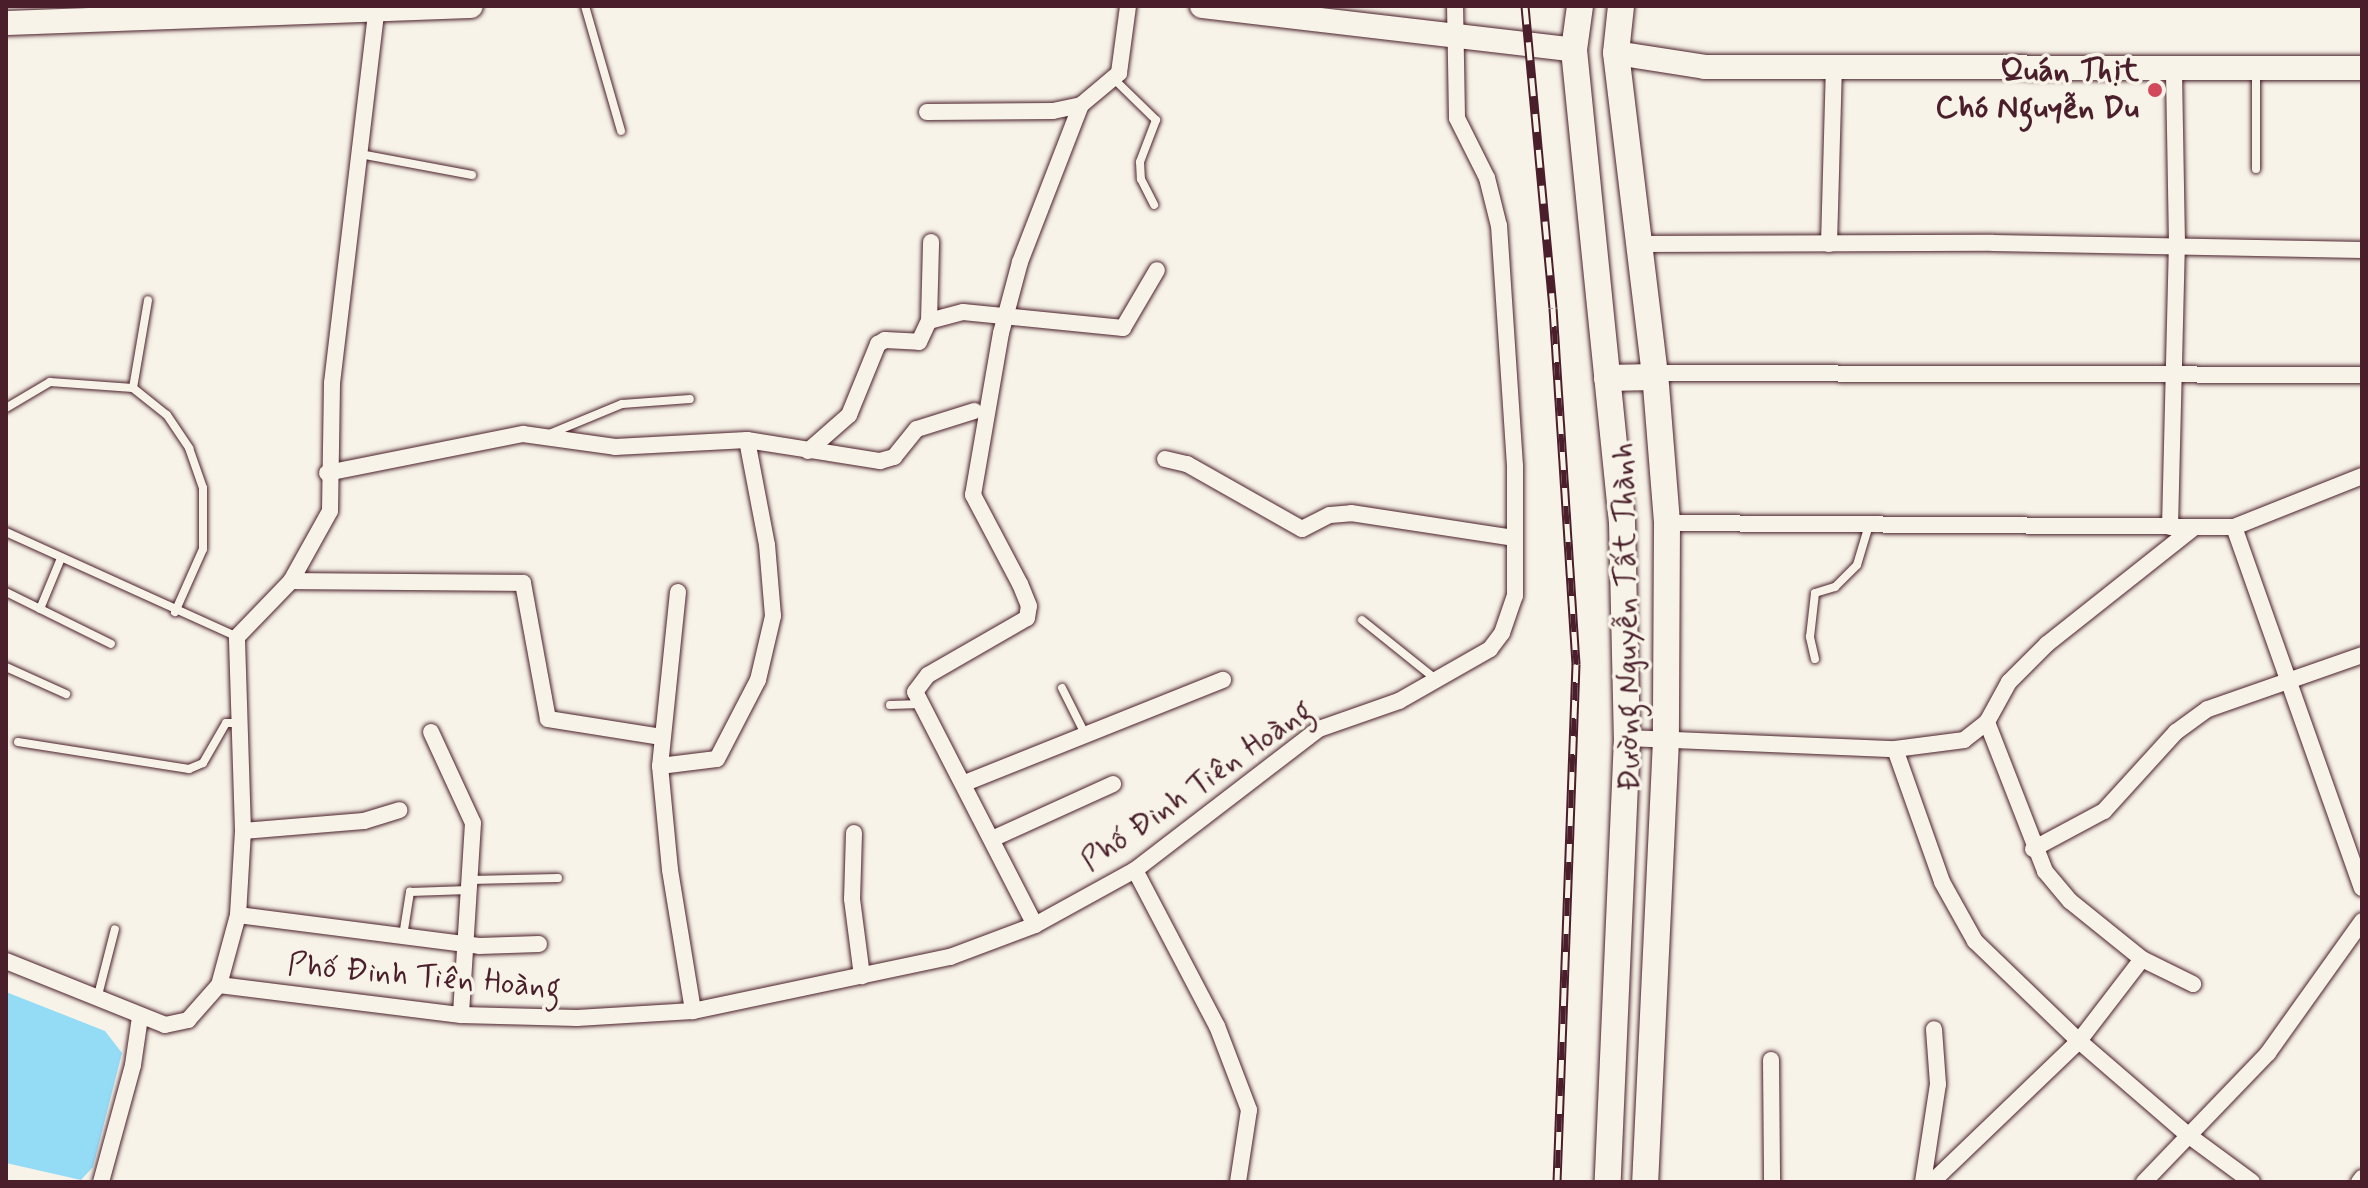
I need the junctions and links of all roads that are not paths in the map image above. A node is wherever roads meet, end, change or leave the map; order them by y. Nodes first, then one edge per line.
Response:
1 (471, 6) edge
2 (585, 6) edge
3 (1128, 6) edge
4 (1202, 6) edge
5 (1455, 6) edge
6 (1580, 6) edge
7 (1621, 6) edge
8 (377, 8) edge
9 (276, 9) edge
10 (245, 10) edge
11 (114, 12) edge
12 (6, 23) edge
13 (1452, 38) junction
14 (1574, 50) junction
15 (1616, 53) junction
16 (2174, 66) junction
17 (1834, 67) junction
18 (2256, 67) junction
19 (2362, 68) edge
20 (1116, 81) junction
21 (1081, 105) junction
22 (927, 112) dead end
23 (621, 131) dead end
24 (360, 154) junction
25 (2256, 169) dead end
26 (472, 175) dead end
27 (1154, 205) dead end
28 (931, 242) dead end
29 (1638, 244) junction
30 (1829, 244) junction
31 (2177, 244) junction
32 (2362, 250) edge
33 (1157, 270) dead end
34 (148, 300) dead end
35 (1005, 316) junction
36 (929, 321) junction
37 (1655, 375) junction
38 (2362, 375) edge
39 (2170, 377) junction
40 (1607, 378) junction
41 (133, 388) junction
42 (690, 399) dead end
43 (6, 408) edge
44 (974, 411) dead end
45 (542, 437) junction
46 (747, 440) junction
47 (808, 451) junction
48 (1165, 459) dead end
49 (327, 473) junction
50 (2362, 476) edge
51 (1667, 523) junction
52 (1869, 525) junction
53 (2170, 527) junction
54 (2234, 527) junction
55 (2192, 529) junction
56 (6, 532) edge
57 (1515, 538) junction
58 (61, 558) junction
59 (291, 581) junction
60 (6, 592) edge
61 (678, 592) dead end
62 (40, 609) junction
63 (175, 612) junction
64 (1362, 620) dead end
65 (237, 637) junction
66 (111, 644) dead end
67 (2362, 655) edge
68 (1815, 659) dead end
69 (6, 667) edge
70 (2289, 678) junction
71 (1223, 680) dead end
72 (1438, 680) junction
73 (1062, 688) dead end
74 (66, 694) dead end
75 (922, 704) junction
76 (890, 705) dead end
77 (1987, 722) junction
78 (239, 723) junction
79 (431, 732) dead end
80 (1084, 732) junction
81 (662, 737) junction
82 (1627, 738) junction
83 (1666, 740) junction
84 (18, 742) dead end
85 (1895, 749) junction
86 (660, 766) junction
87 (965, 783) junction
88 (1113, 784) dead end
89 (399, 810) dead end
90 (243, 831) junction
91 (854, 833) dead end
92 (992, 839) junction
93 (2033, 849) junction
94 (1135, 870) junction
95 (558, 878) dead end
96 (470, 885) junction
97 (2362, 888) edge
98 (238, 915) junction
99 (2362, 921) edge
100 (1035, 925) junction
101 (115, 929) dead end
102 (403, 936) junction
103 (463, 944) junction
104 (539, 944) dead end
105 (2142, 959) junction
106 (6, 961) edge
107 (862, 976) junction
108 (2193, 984) dead end
109 (219, 985) junction
110 (97, 1000) junction
111 (693, 1011) junction
112 (461, 1015) junction
113 (140, 1017) junction
114 (1934, 1029) dead end
115 (2079, 1041) junction
116 (1771, 1060) dead end
117 (2188, 1135) junction
118 (101, 1182) edge
119 (1238, 1182) edge
120 (1608, 1182) edge
121 (1645, 1182) edge
122 (1772, 1182) edge
123 (1923, 1182) edge
124 (1932, 1182) edge
125 (2144, 1182) edge
126 (2252, 1182) edge

1 - 8 street
2 - 23 lane
3 - 20 street
4 - 13 street
5 - 13 street, Phố Đinh Tiên Hoàng
6 - 14 main road, Đường Nguyễn Tất Thành
7 - 15 main road, Đường Nguyễn Tất Thành
8 - 9 street
8 - 24 street
9 - 10 street
10 - 11 street
11 - 12 street
13 - 14 street
13 - 57 street, Phố Đinh Tiên Hoàng
14 - 40 main road, Đường Nguyễn Tất Thành
15 - 17 street
15 - 29 main road, Đường Nguyễn Tất Thành
16 - 17 street
16 - 18 street
16 - 31 street
17 - 30 street
18 - 19 street
18 - 25 lane
20 - 21 street
20 - 27 lane
21 - 22 street
21 - 35 street
24 - 26 lane
24 - 49 street
28 - 36 street
29 - 30 street
29 - 37 main road, Đường Nguyễn Tất Thành
30 - 31 street
31 - 32 street
31 - 39 street
33 - 35 street
34 - 41 lane
35 - 36 street
35 - 75 street
36 - 47 street
37 - 39 street
37 - 40 main road
37 - 51 main road, Đường Nguyễn Tất Thành
38 - 39 street
39 - 53 street
40 - 82 main road, Đường Nguyễn Tất Thành
41 - 43 lane
41 - 63 lane
42 - 45 lane
44 - 47 street
45 - 46 street
45 - 49 street
46 - 47 street
46 - 86 street
48 - 57 street
49 - 59 street
50 - 54 street
51 - 52 street
51 - 83 main road, Đường Nguyễn Tất Thành
52 - 53 street
52 - 68 lane
53 - 55 street
54 - 55 street
54 - 70 street
55 - 77 street
56 - 58 lane
57 - 72 street, Phố Đinh Tiên Hoàng
58 - 62 lane
58 - 63 lane
59 - 65 street
59 - 81 street
60 - 62 lane
61 - 81 street
62 - 66 lane
63 - 65 lane
64 - 72 lane
65 - 78 street
67 - 70 street
69 - 74 lane
70 - 93 street
70 - 97 street
71 - 80 street
72 - 94 street, Phố Đinh Tiên Hoàng
73 - 80 lane
75 - 76 lane
75 - 87 street
77 - 85 street
77 - 93 street
78 - 84 lane
78 - 90 street
79 - 96 street
80 - 87 street
81 - 86 street
82 - 83 street
82 - 120 main road, Đường Nguyễn Tất Thành
83 - 85 street
83 - 121 main road, Đường Nguyễn Tất Thành
85 - 115 street
86 - 111 street
87 - 92 street
88 - 92 street
89 - 90 street
90 - 98 street
91 - 107 street
92 - 100 street
93 - 105 street
94 - 100 street, Phố Đinh Tiên Hoàng
94 - 119 street
95 - 96 lane
96 - 102 lane
96 - 103 street
98 - 102 street
98 - 109 street
99 - 117 street
100 - 107 street, Phố Đinh Tiên Hoàng
101 - 110 lane
102 - 103 street
103 - 104 street
103 - 112 street
105 - 108 street
105 - 115 street
106 - 110 street
107 - 111 street, Phố Đinh Tiên Hoàng
109 - 112 street, Phố Đinh Tiên Hoàng
109 - 113 street
110 - 113 street
111 - 112 street, Phố Đinh Tiên Hoàng
113 - 118 street
114 - 123 street
115 - 117 street
115 - 124 street
116 - 122 street
117 - 125 street
117 - 126 street

